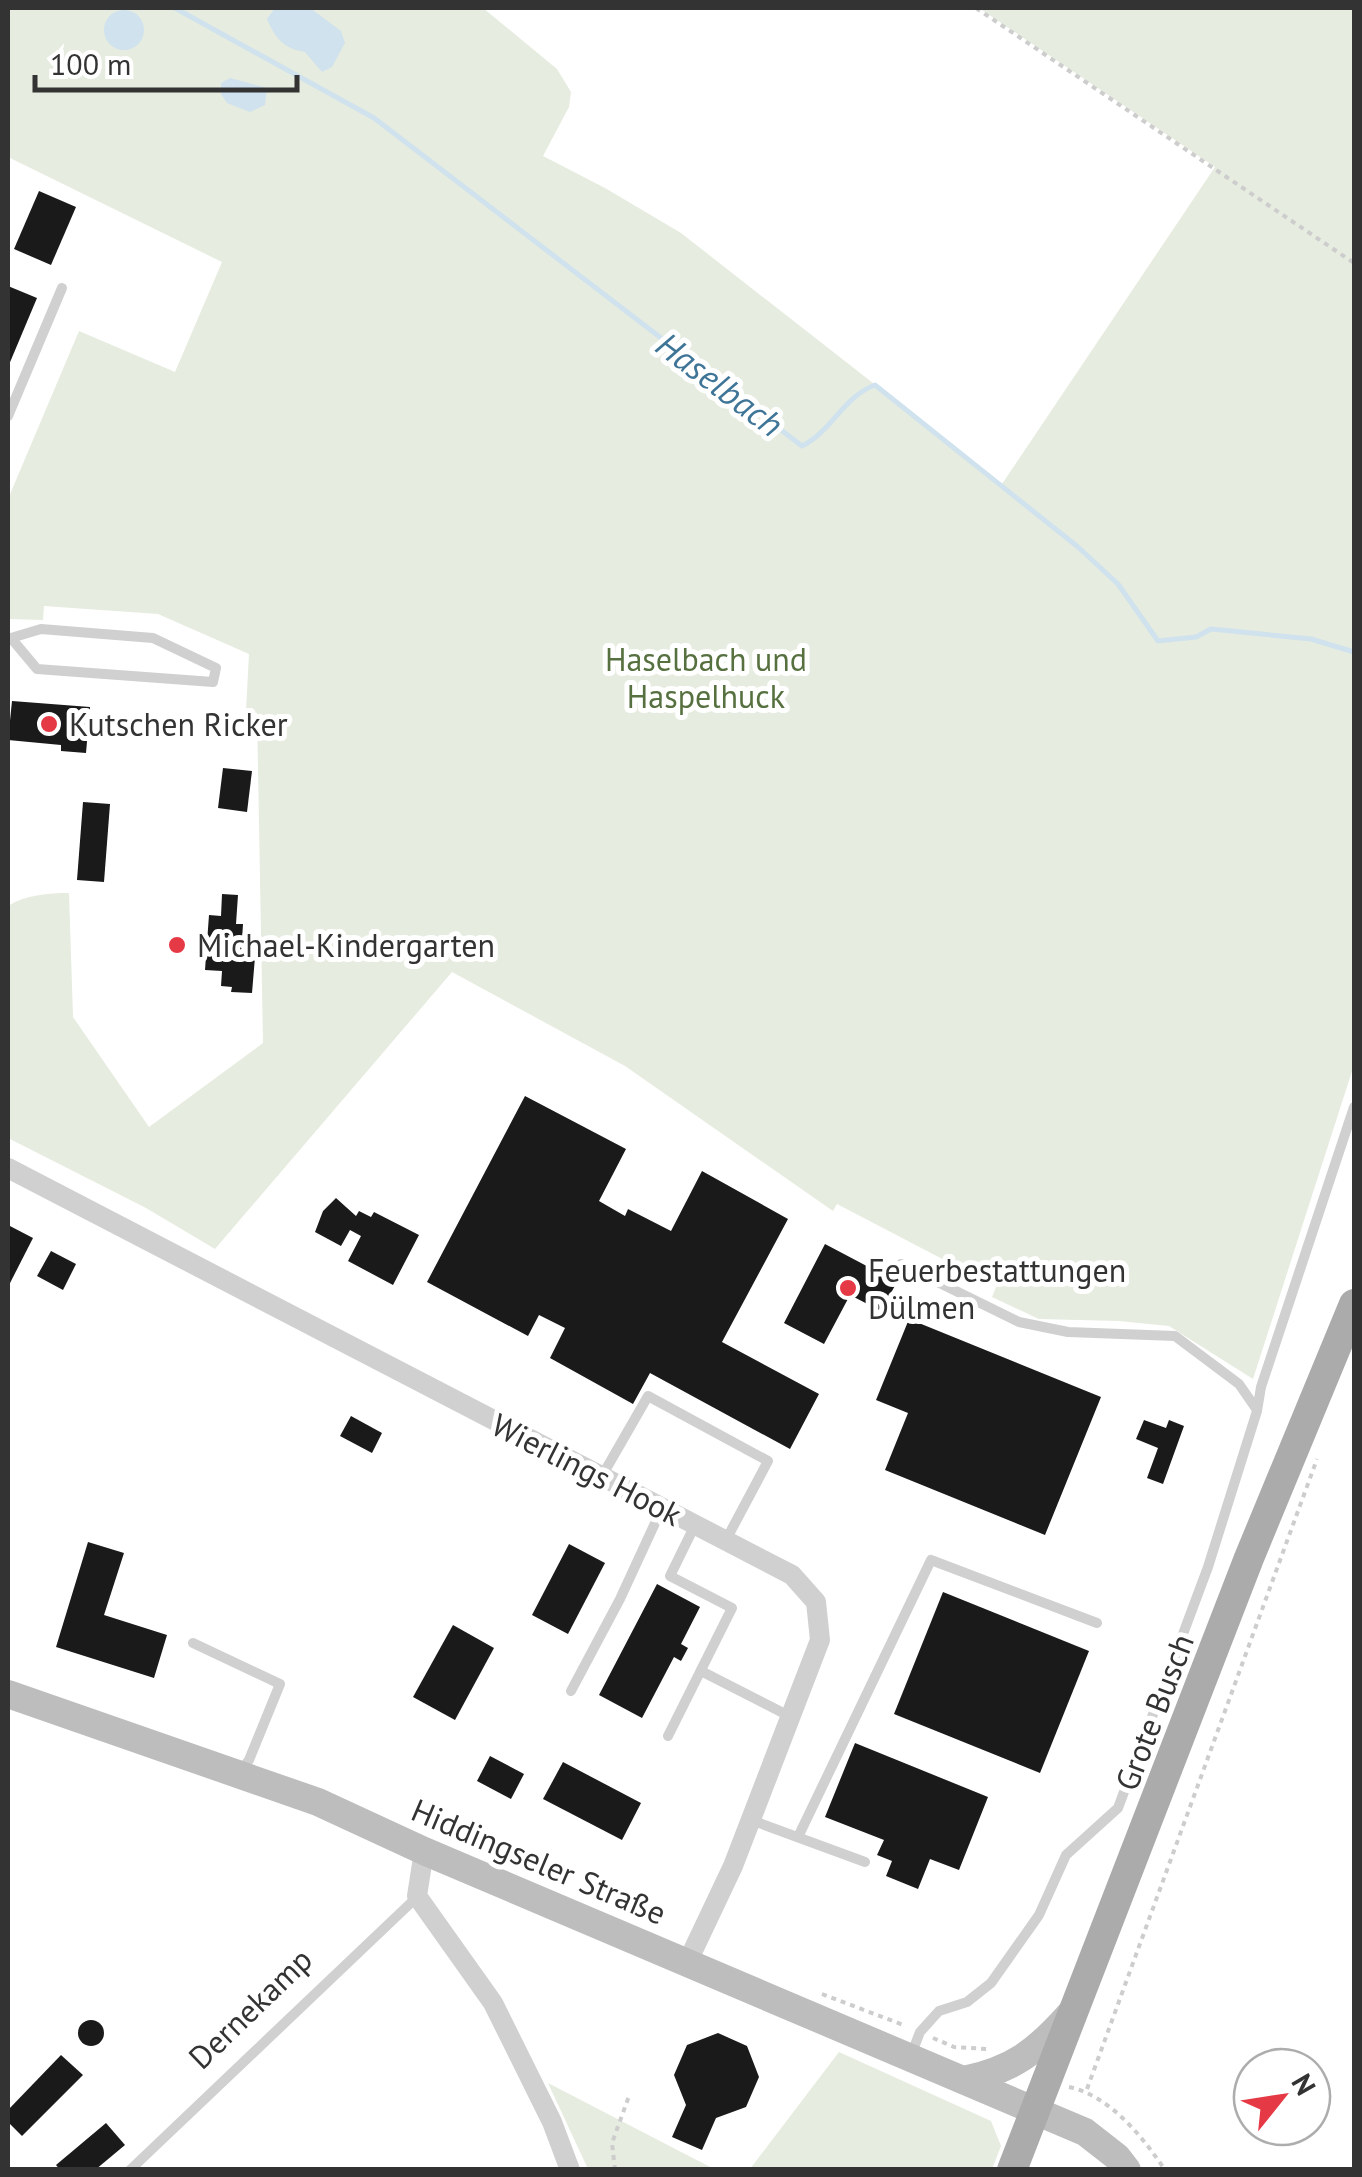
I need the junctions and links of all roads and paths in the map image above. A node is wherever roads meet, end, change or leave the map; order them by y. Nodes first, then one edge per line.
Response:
1 (976, 8) edge
2 (1354, 263) edge
3 (62, 288) dead end
4 (8, 416) edge
5 (9, 640) edge
6 (1354, 1107) edge
7 (8, 1168) edge
8 (901, 1264) dead end
9 (1354, 1304) edge
10 (1257, 1411) junction
11 (1319, 1455) dead end
12 (602, 1477) junction
13 (662, 1508) junction
14 (695, 1525) junction
15 (726, 1541) junction
16 (1097, 1623) dead end
17 (193, 1642) dead end
18 (701, 1670) junction
19 (571, 1691) dead end
20 (8, 1694) edge
21 (791, 1717) junction
22 (668, 1736) dead end
23 (237, 1775) junction
24 (751, 1820) junction
25 (798, 1838) junction
26 (424, 1851) junction
27 (865, 1862) dead end
28 (418, 1896) junction
29 (688, 1962) junction
30 (1075, 2009) junction
31 (910, 2058) junction
32 (964, 2080) junction
33 (1048, 2082) junction
34 (1087, 2090) junction
35 (630, 2096) dead end
36 (1036, 2111) junction
37 (130, 2170) edge
38 (570, 2170) edge
39 (615, 2170) edge
40 (1012, 2170) edge
41 (1127, 2170) edge
42 (1165, 2170) edge

1 - 2 path
3 - 4 lane
5 - 5 lane
6 - 10 lane, Grote Busch
7 - 12 street, Wierlings Hook
8 - 10 lane
9 - 30 main road
10 - 31 lane, Grote Busch
11 - 34 path
12 - 13 street, Wierlings Hook
12 - 15 lane
13 - 14 street, Wierlings Hook
13 - 19 lane
14 - 15 street, Wierlings Hook
14 - 18 lane
15 - 21 street, Wierlings Hook
16 - 25 lane
17 - 23 lane
18 - 21 lane
18 - 22 lane
20 - 23 street, Hiddingseler Straße
21 - 24 street, Wierlings Hook
23 - 26 street, Hiddingseler Straße
24 - 25 lane
24 - 29 street, Wierlings Hook
25 - 27 lane
26 - 28 street
26 - 29 street, Hiddingseler Straße
28 - 37 lane, Dernekamp
28 - 38 street
29 - 31 street, Hiddingseler Straße
30 - 32 street
30 - 33 main road
31 - 32 street, Hiddingseler Straße
32 - 36 street, Hiddingseler Straße
33 - 34 path
33 - 36 main road
34 - 42 path
35 - 39 path
36 - 40 main road
36 - 41 street

